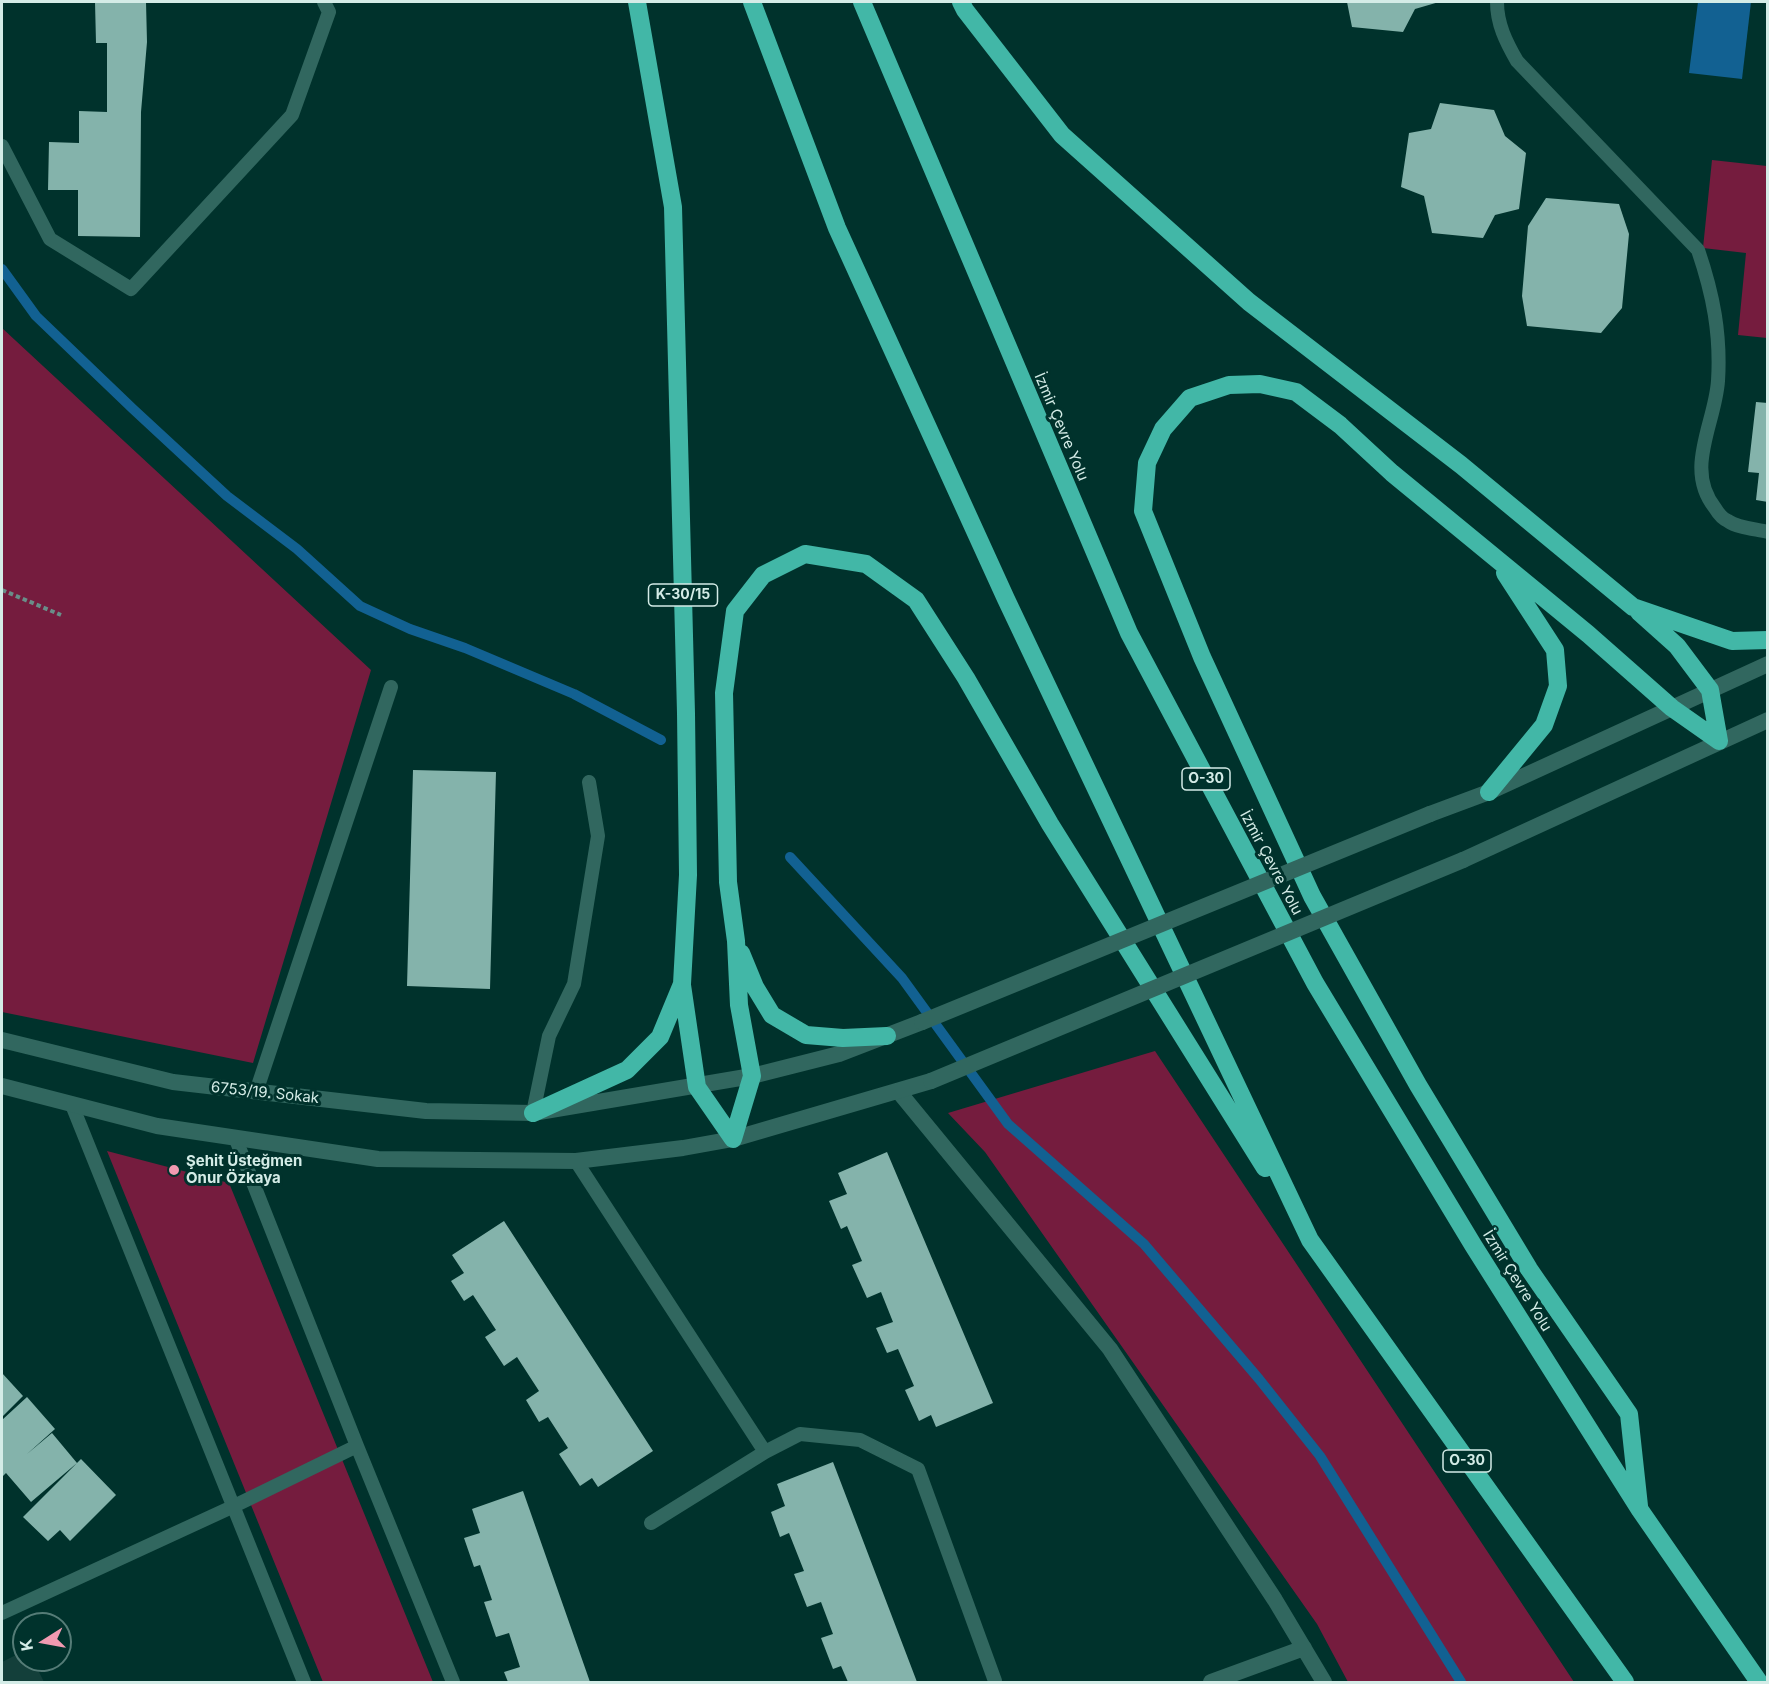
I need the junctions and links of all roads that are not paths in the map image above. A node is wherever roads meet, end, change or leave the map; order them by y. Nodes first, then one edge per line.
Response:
1 (324, 2) edge
2 (638, 2) edge
3 (752, 2) edge
4 (862, 2) edge
5 (961, 2) edge
6 (1497, 2) edge
7 (2, 146) edge
8 (1767, 532) edge
9 (1496, 559) junction
10 (1633, 607) junction
11 (1767, 640) edge
12 (1767, 664) edge
13 (391, 687) dead end
14 (1710, 690) junction
15 (1672, 708) junction
16 (1767, 720) edge
17 (1719, 741) junction
18 (589, 782) dead end
19 (1489, 792) junction
20 (736, 941) junction
21 (682, 984) junction
22 (887, 1035) junction
23 (2, 1040) edge
24 (752, 1076) junction
25 (2, 1086) edge
26 (697, 1087) junction
27 (256, 1092) junction
28 (899, 1092) junction
29 (72, 1105) junction
30 (532, 1113) junction
31 (235, 1137) junction
32 (733, 1139) junction
33 (576, 1161) junction
34 (1310, 1240) junction
35 (357, 1446) junction
36 (765, 1452) junction
37 (232, 1507) junction
38 (1640, 1510) junction
39 (651, 1523) dead end
40 (2, 1613) edge
41 (1304, 1648) junction
42 (995, 1681) dead end
43 (304, 1683) edge
44 (453, 1683) edge
45 (1211, 1683) edge
46 (1324, 1683) edge
47 (1625, 1683) edge
48 (1760, 1683) edge

1 - 7 lane
2 - 21 highway, K-30/15
3 - 34 highway, O-30
4 - 38 highway, İzmir Çevre Yolu / O-30
5 - 10 highway
6 - 8 lane
9 - 15 highway
9 - 19 highway
9 - 38 highway
10 - 11 highway
10 - 14 highway
12 - 14 street, 6753/19. Sokak
13 - 27 lane
14 - 15 street, 6753/19. Sokak
14 - 17 highway
15 - 17 highway
15 - 19 street, 6753/19. Sokak
16 - 17 street
17 - 28 street, bridge
18 - 30 lane
19 - 22 street, 6753/19. Sokak, bridge
20 - 22 highway
20 - 24 highway
20 - 34 highway
21 - 26 highway
21 - 30 highway, K-30/15
22 - 24 street, 6753/19. Sokak
23 - 27 street, 6753/19. Sokak
24 - 26 street, 6753/19. Sokak
24 - 32 highway
25 - 29 street
26 - 30 street, 6753/19. Sokak
26 - 32 highway
27 - 30 street, 6753/19. Sokak
28 - 32 street
28 - 41 street
29 - 31 street
29 - 37 lane
31 - 33 street
31 - 35 lane
32 - 33 street
33 - 36 lane
34 - 47 highway, O-30
35 - 37 lane
35 - 44 lane
36 - 39 lane
36 - 42 lane
37 - 40 lane
37 - 43 lane
38 - 48 highway, İzmir Çevre Yolu / O-30
41 - 45 street
41 - 46 street

